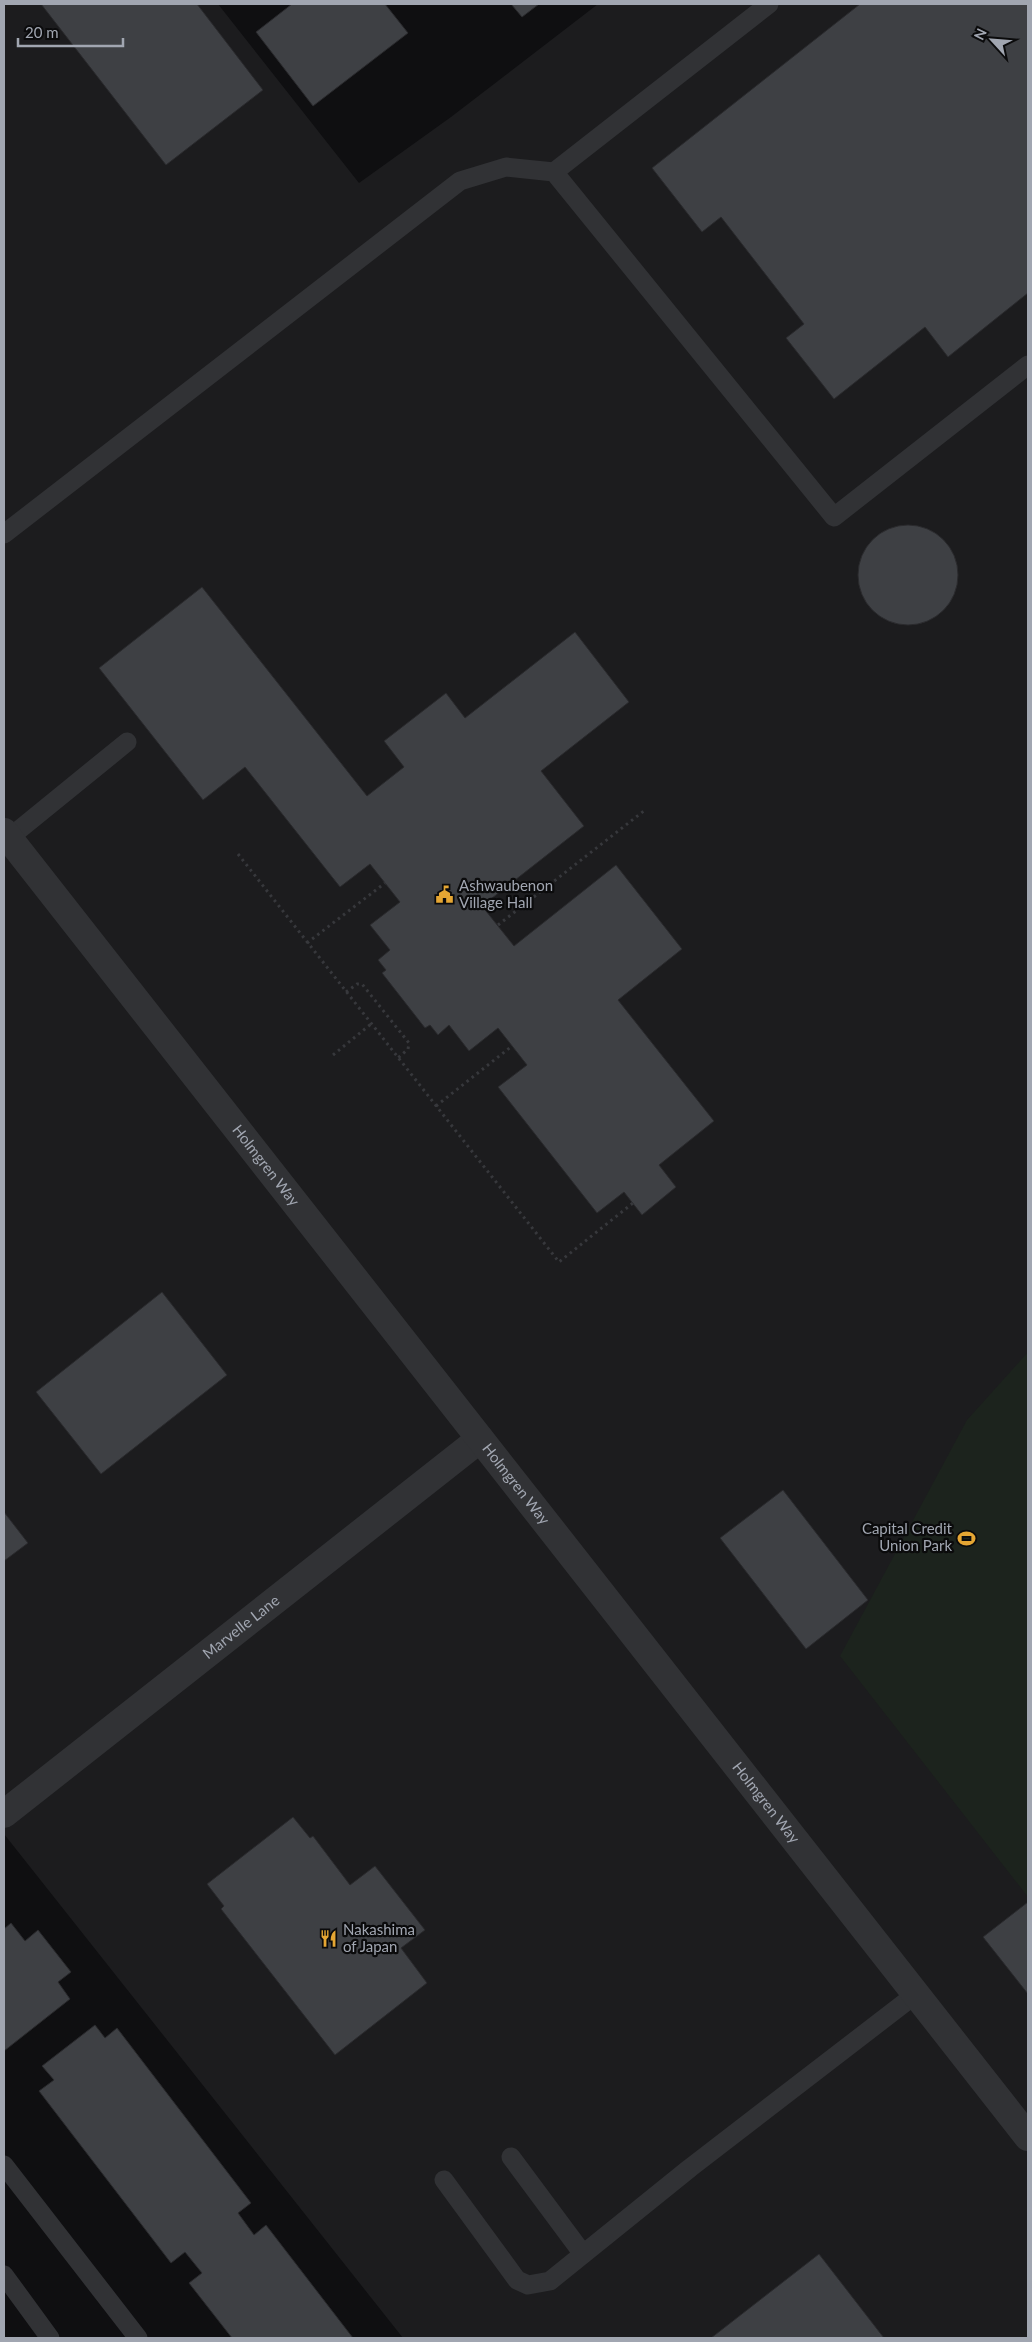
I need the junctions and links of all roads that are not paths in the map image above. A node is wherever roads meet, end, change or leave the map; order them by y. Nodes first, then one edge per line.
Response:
1 (769, 4) edge
2 (554, 172) junction
3 (1028, 365) edge
4 (4, 534) edge
5 (127, 742) dead end
6 (6, 835) edge
7 (480, 1439) junction
8 (4, 1814) edge
9 (916, 1994) junction
10 (1028, 2137) edge
11 (511, 2157) dead end
12 (4, 2165) edge
13 (444, 2180) dead end
14 (583, 2254) junction
15 (4, 2275) edge
16 (50, 2338) edge
17 (138, 2338) edge

1 - 2 lane
2 - 3 lane
2 - 4 lane
5 - 6 lane
6 - 7 street, Holmgren Way
7 - 8 street, Marvelle Lane
7 - 9 street, Holmgren Way
9 - 10 street, Holmgren Way
9 - 14 lane
11 - 14 lane
12 - 17 lane
13 - 14 lane
15 - 16 lane

